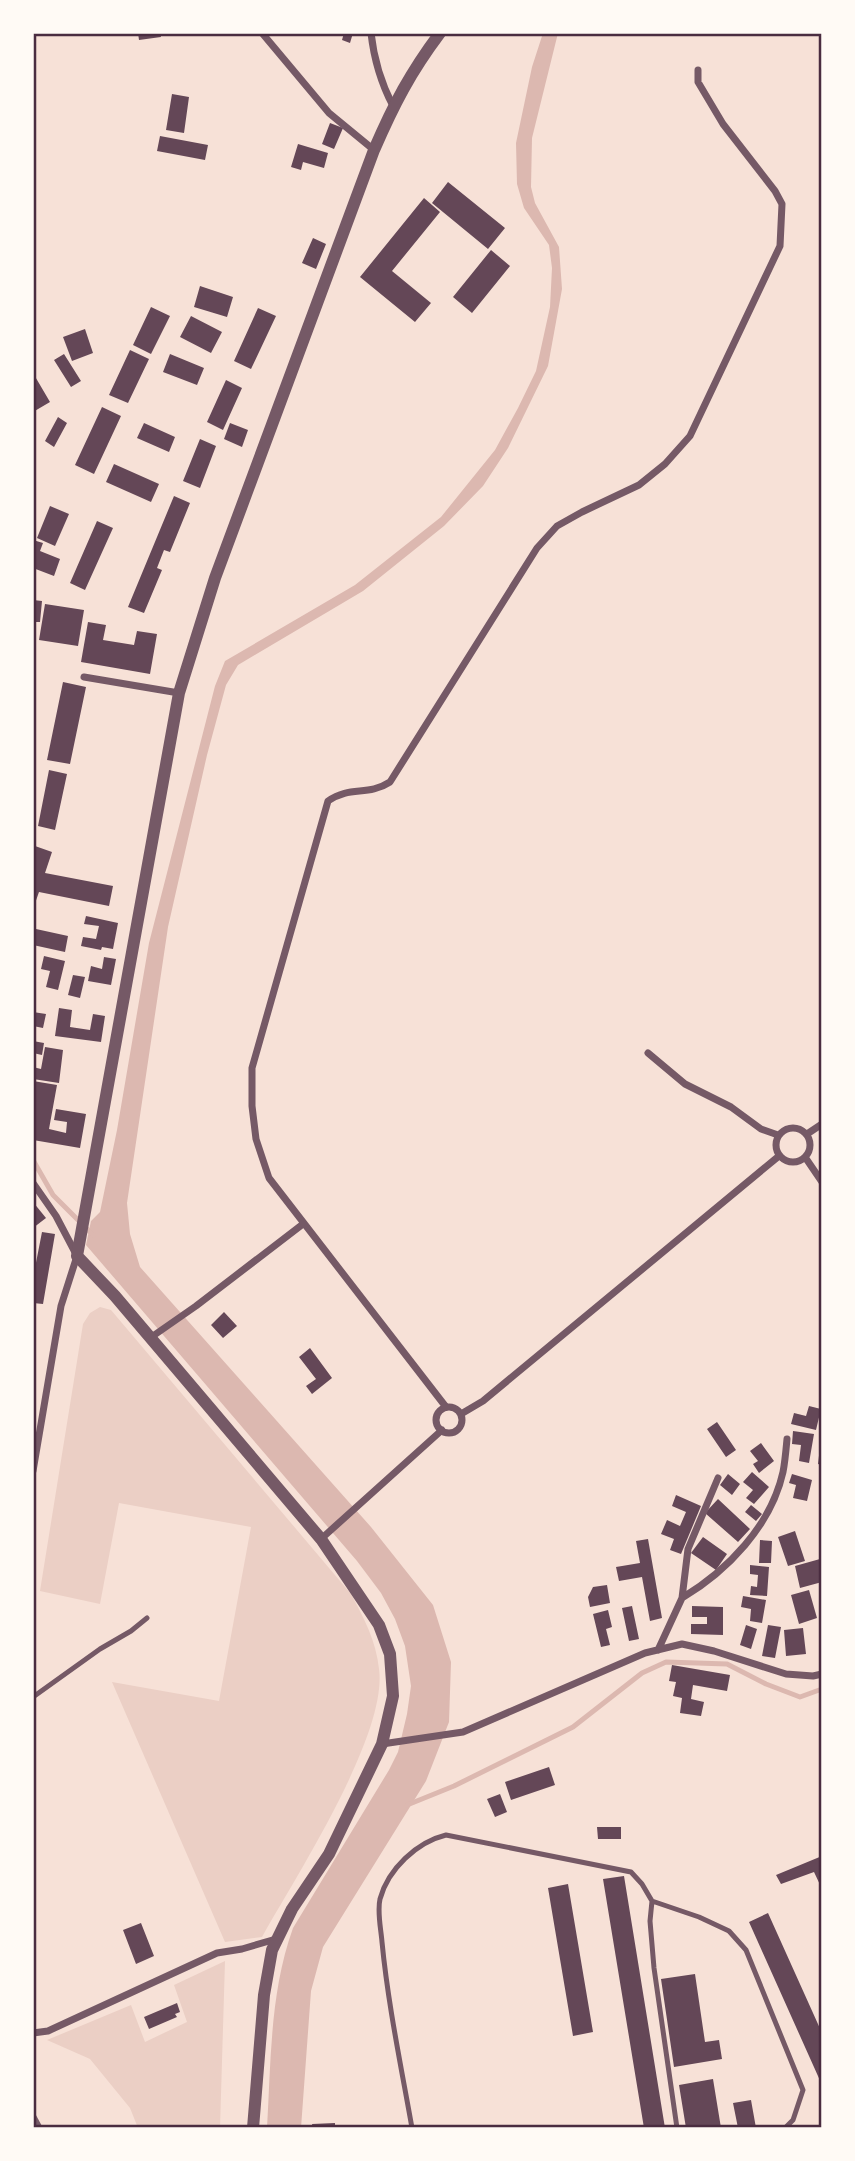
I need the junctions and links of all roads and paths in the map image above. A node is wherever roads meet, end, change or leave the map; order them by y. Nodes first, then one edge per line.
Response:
1 (262, 33) edge
2 (371, 33) edge
3 (440, 33) edge
4 (698, 69) dead end
5 (393, 106) junction
6 (374, 150) junction
7 (83, 677) dead end
8 (179, 693) junction
9 (648, 1053) dead end
10 (822, 1124) edge
11 (807, 1134) junction
12 (778, 1135) junction
13 (779, 1156) junction
14 (805, 1157) junction
15 (822, 1182) edge
16 (33, 1184) edge
17 (303, 1224) junction
18 (77, 1256) junction
19 (155, 1335) junction
20 (446, 1407) junction
21 (461, 1414) junction
22 (442, 1430) junction
23 (787, 1439) dead end
24 (33, 1471) edge
25 (718, 1478) dead end
26 (321, 1539) junction
27 (682, 1598) junction
28 (147, 1618) dead end
29 (658, 1650) junction
30 (822, 1674) edge
31 (33, 1697) edge
32 (382, 1744) junction
33 (652, 1901) junction
34 (278, 1939) junction
35 (33, 2034) edge
36 (33, 2117) edge
37 (39, 2128) edge
38 (253, 2128) edge
39 (412, 2128) edge
40 (677, 2128) edge
41 (785, 2128) edge

1 - 6 street
2 - 5 street
3 - 5 street
4 - 17 street
5 - 6 street
6 - 8 street
7 - 8 street
8 - 18 street
9 - 12 street
10 - 11 street
11 - 12 street
11 - 14 street
12 - 13 street
13 - 14 street
13 - 21 street
14 - 15 street
16 - 18 street
17 - 19 street
17 - 20 street
18 - 19 street
18 - 24 street
19 - 26 street
20 - 21 street
20 - 22 street
21 - 22 street
22 - 26 street
23 - 27 street
25 - 27 street
26 - 32 street
27 - 29 street
28 - 31 lane
29 - 30 street
29 - 32 street
32 - 34 street
33 - 39 lane
33 - 40 lane
33 - 41 lane
34 - 35 street
34 - 38 street
36 - 37 street

